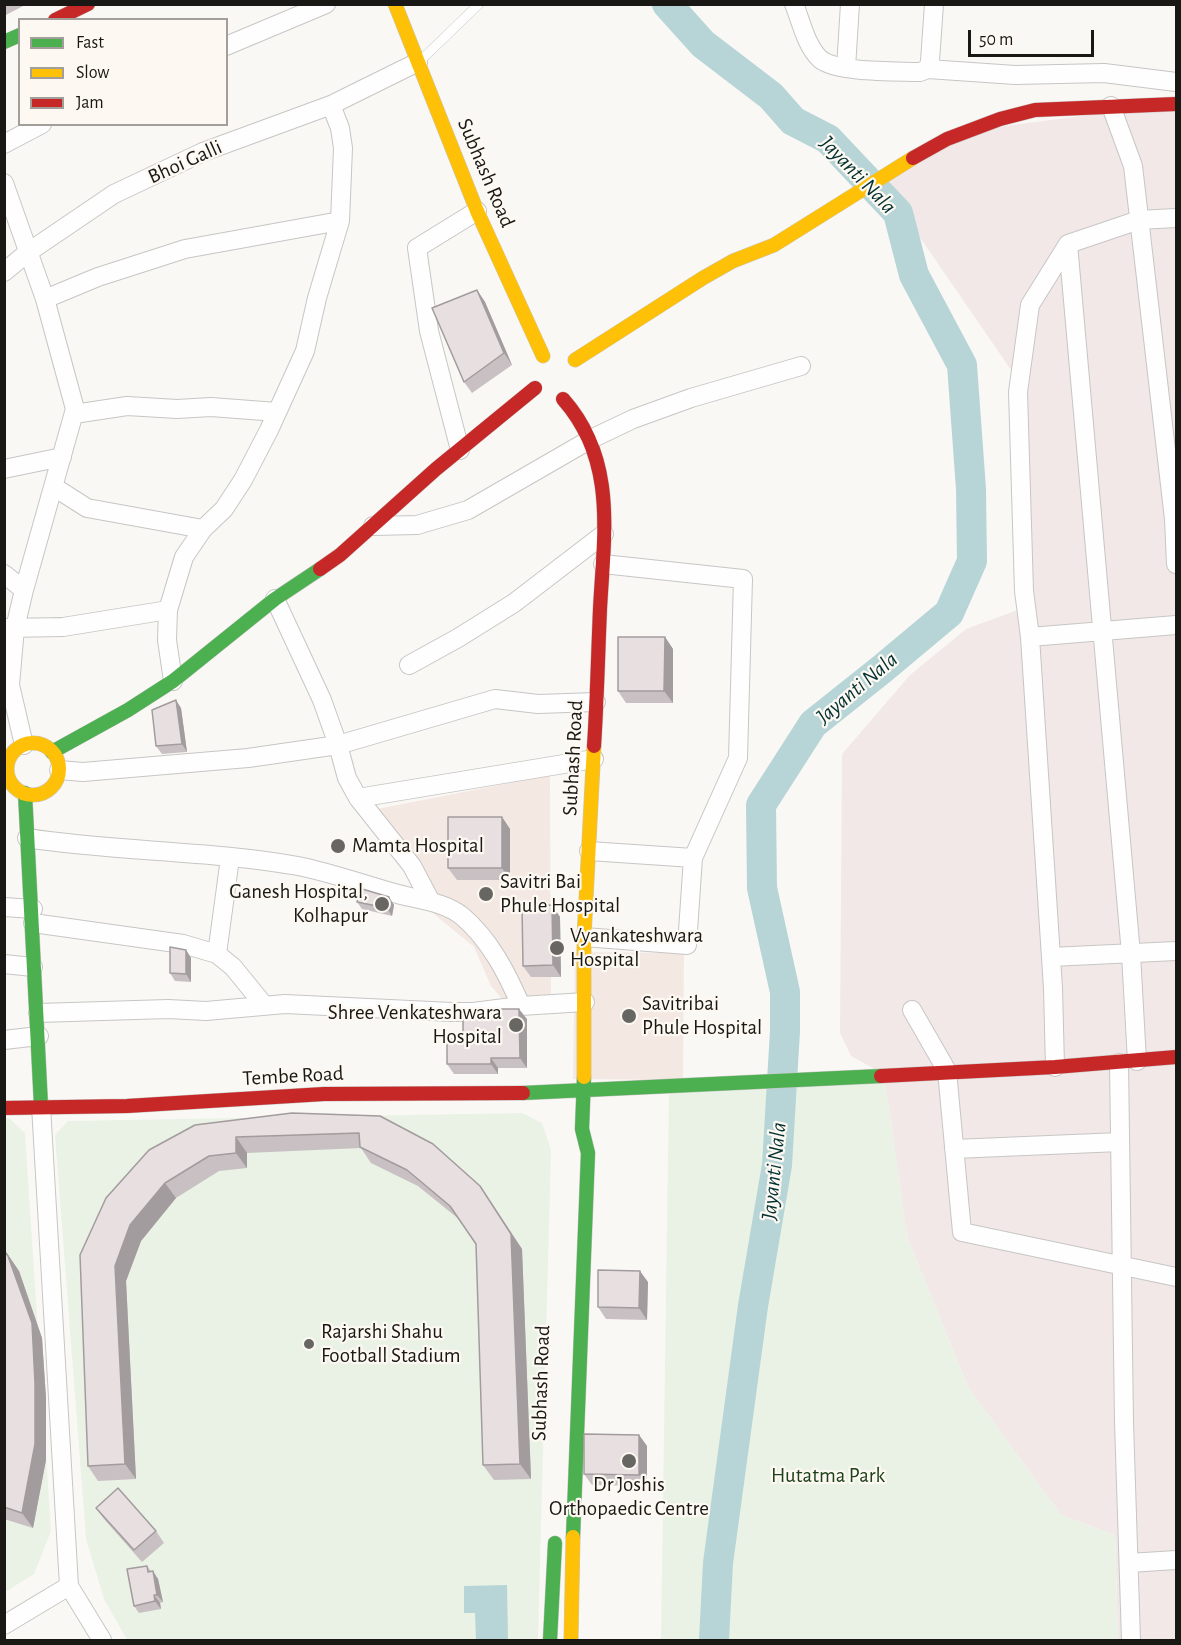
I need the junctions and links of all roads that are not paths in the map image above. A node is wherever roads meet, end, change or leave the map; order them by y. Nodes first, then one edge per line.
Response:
1 (88, 4) edge
2 (326, 4) edge
3 (395, 4) edge
4 (479, 4) edge
5 (794, 4) edge
6 (850, 4) edge
7 (934, 4) edge
8 (59, 18) edge
9 (18, 36) edge
10 (4, 42) edge
11 (228, 45) edge
12 (418, 62) junction
13 (846, 68) junction
14 (928, 69) junction
15 (1176, 82) edge
16 (1176, 104) edge
17 (332, 105) junction
18 (1111, 106) junction
19 (38, 126) edge
20 (4, 144) edge
21 (4, 183) edge
22 (477, 211) junction
23 (1176, 218) edge
24 (1139, 220) junction
25 (340, 221) junction
26 (1068, 244) junction
27 (27, 253) junction
28 (4, 272) edge
29 (45, 299) junction
30 (545, 359) junction
31 (576, 360) junction
32 (801, 366) dead end
33 (581, 375) dead end
34 (536, 388) junction
35 (576, 390) dead end
36 (563, 399) junction
37 (277, 412) junction
38 (74, 414) junction
39 (591, 439) junction
40 (460, 450) junction
41 (62, 457) junction
42 (4, 469) edge
43 (54, 487) junction
44 (373, 526) junction
45 (203, 530) junction
46 (604, 534) junction
47 (603, 564) junction
48 (1176, 564) edge
49 (4, 574) edge
50 (24, 590) junction
51 (275, 599) junction
52 (168, 610) junction
53 (1176, 625) edge
54 (10, 628) edge
55 (1102, 631) junction
56 (1030, 638) junction
57 (409, 666) dead end
58 (173, 681) junction
59 (596, 702) junction
60 (24, 745) junction
61 (338, 745) junction
62 (52, 752) junction
63 (594, 759) junction
64 (59, 770) junction
65 (8, 787) edge
66 (25, 793) junction
67 (358, 798) junction
68 (27, 838) junction
69 (589, 851) junction
70 (230, 858) junction
71 (693, 858) junction
72 (431, 902) junction
73 (4, 907) edge
74 (33, 916) junction
75 (584, 937) junction
76 (1176, 951) edge
77 (217, 954) junction
78 (1131, 954) junction
79 (1051, 957) junction
80 (4, 964) edge
81 (33, 967) junction
82 (585, 1002) junction
83 (264, 1005) junction
84 (521, 1006) junction
85 (912, 1010) dead end
86 (38, 1014) junction
87 (39, 1036) junction
88 (4, 1040) edge
89 (1176, 1057) edge
90 (1128, 1062) junction
91 (1056, 1066) junction
92 (947, 1071) junction
93 (584, 1089) junction
94 (41, 1106) junction
95 (4, 1108) edge
96 (582, 1129) junction
97 (1120, 1142) junction
98 (954, 1149) junction
99 (572, 1152) dead end
100 (1122, 1266) junction
101 (1176, 1277) edge
102 (556, 1526) dead end
103 (1176, 1560) edge
104 (1129, 1563) junction
105 (69, 1586) junction
106 (4, 1625) edge
107 (102, 1641) edge
108 (550, 1641) edge
109 (570, 1641) edge
110 (1131, 1641) edge

1 - 8 main road
2 - 11 street
3 - 12 main road, Subhash Road
4 - 12 lane
5 - 13 street
6 - 13 street
7 - 14 street
9 - 10 main road
12 - 17 street, Bhoi Galli
12 - 22 main road, Subhash Road
13 - 14 street
14 - 15 street
16 - 18 main road
17 - 25 street
17 - 27 street, Bhoi Galli
18 - 24 street
18 - 31 main road
19 - 20 street
21 - 27 street
22 - 30 main road, Subhash Road
22 - 40 street
23 - 24 street
24 - 26 street
24 - 48 street
25 - 29 street
25 - 37 street
26 - 55 street
26 - 56 street
27 - 28 street, Bhoi Galli
27 - 29 street
29 - 38 street
30 - 31 main road
30 - 34 main road, Subhash Road
31 - 33 main road
32 - 39 street
34 - 36 main road
34 - 40 main road
35 - 36 main road
36 - 39 main road, Subhash Road
37 - 38 street
37 - 45 street
38 - 41 street
39 - 44 street
39 - 46 main road, Subhash Road
40 - 44 main road
41 - 42 street
41 - 43 street
43 - 45 street
43 - 50 street
44 - 51 main road
45 - 52 street
46 - 47 main road, Subhash Road
46 - 57 street
47 - 59 main road, Subhash Road
47 - 71 street
49 - 50 street
50 - 54 street
51 - 58 main road
51 - 61 street
52 - 54 street
52 - 58 street
53 - 55 street
54 - 60 street
55 - 56 street
55 - 78 street
56 - 79 street
58 - 62 main road
59 - 61 street
59 - 63 main road, Subhash Road
60 - 62 main road
60 - 65 main road
61 - 64 street
61 - 67 street
62 - 64 main road
63 - 67 street
63 - 69 main road, Subhash Road
64 - 66 main road
65 - 66 main road
66 - 68 main road
67 - 72 street
68 - 70 street
68 - 74 main road
69 - 71 street
69 - 75 main road, Subhash Road
70 - 72 street
70 - 77 street
71 - 75 street
72 - 84 street
73 - 74 street
74 - 77 street
74 - 81 main road
75 - 82 main road, Subhash Road
76 - 78 street
77 - 83 street
78 - 79 street
78 - 90 street
79 - 91 street
80 - 81 street
81 - 86 main road
82 - 84 street
82 - 93 main road, Subhash Road
83 - 84 street
83 - 86 street
85 - 92 street
86 - 87 main road
87 - 88 street
87 - 94 main road
89 - 90 main road, Tembe Road
90 - 91 main road, Tembe Road
90 - 97 street
91 - 92 main road, Tembe Road
92 - 93 main road, Tembe Road
92 - 98 street
93 - 94 main road, Tembe Road
93 - 96 main road, Subhash Road
94 - 95 main road, Tembe Road
94 - 105 street
96 - 99 main road, Subhash Road
96 - 109 main road, Subhash Road
97 - 98 street
97 - 100 street
98 - 100 street
100 - 101 street
100 - 104 street
102 - 108 main road
103 - 104 street
104 - 110 street
105 - 106 street
105 - 107 street

